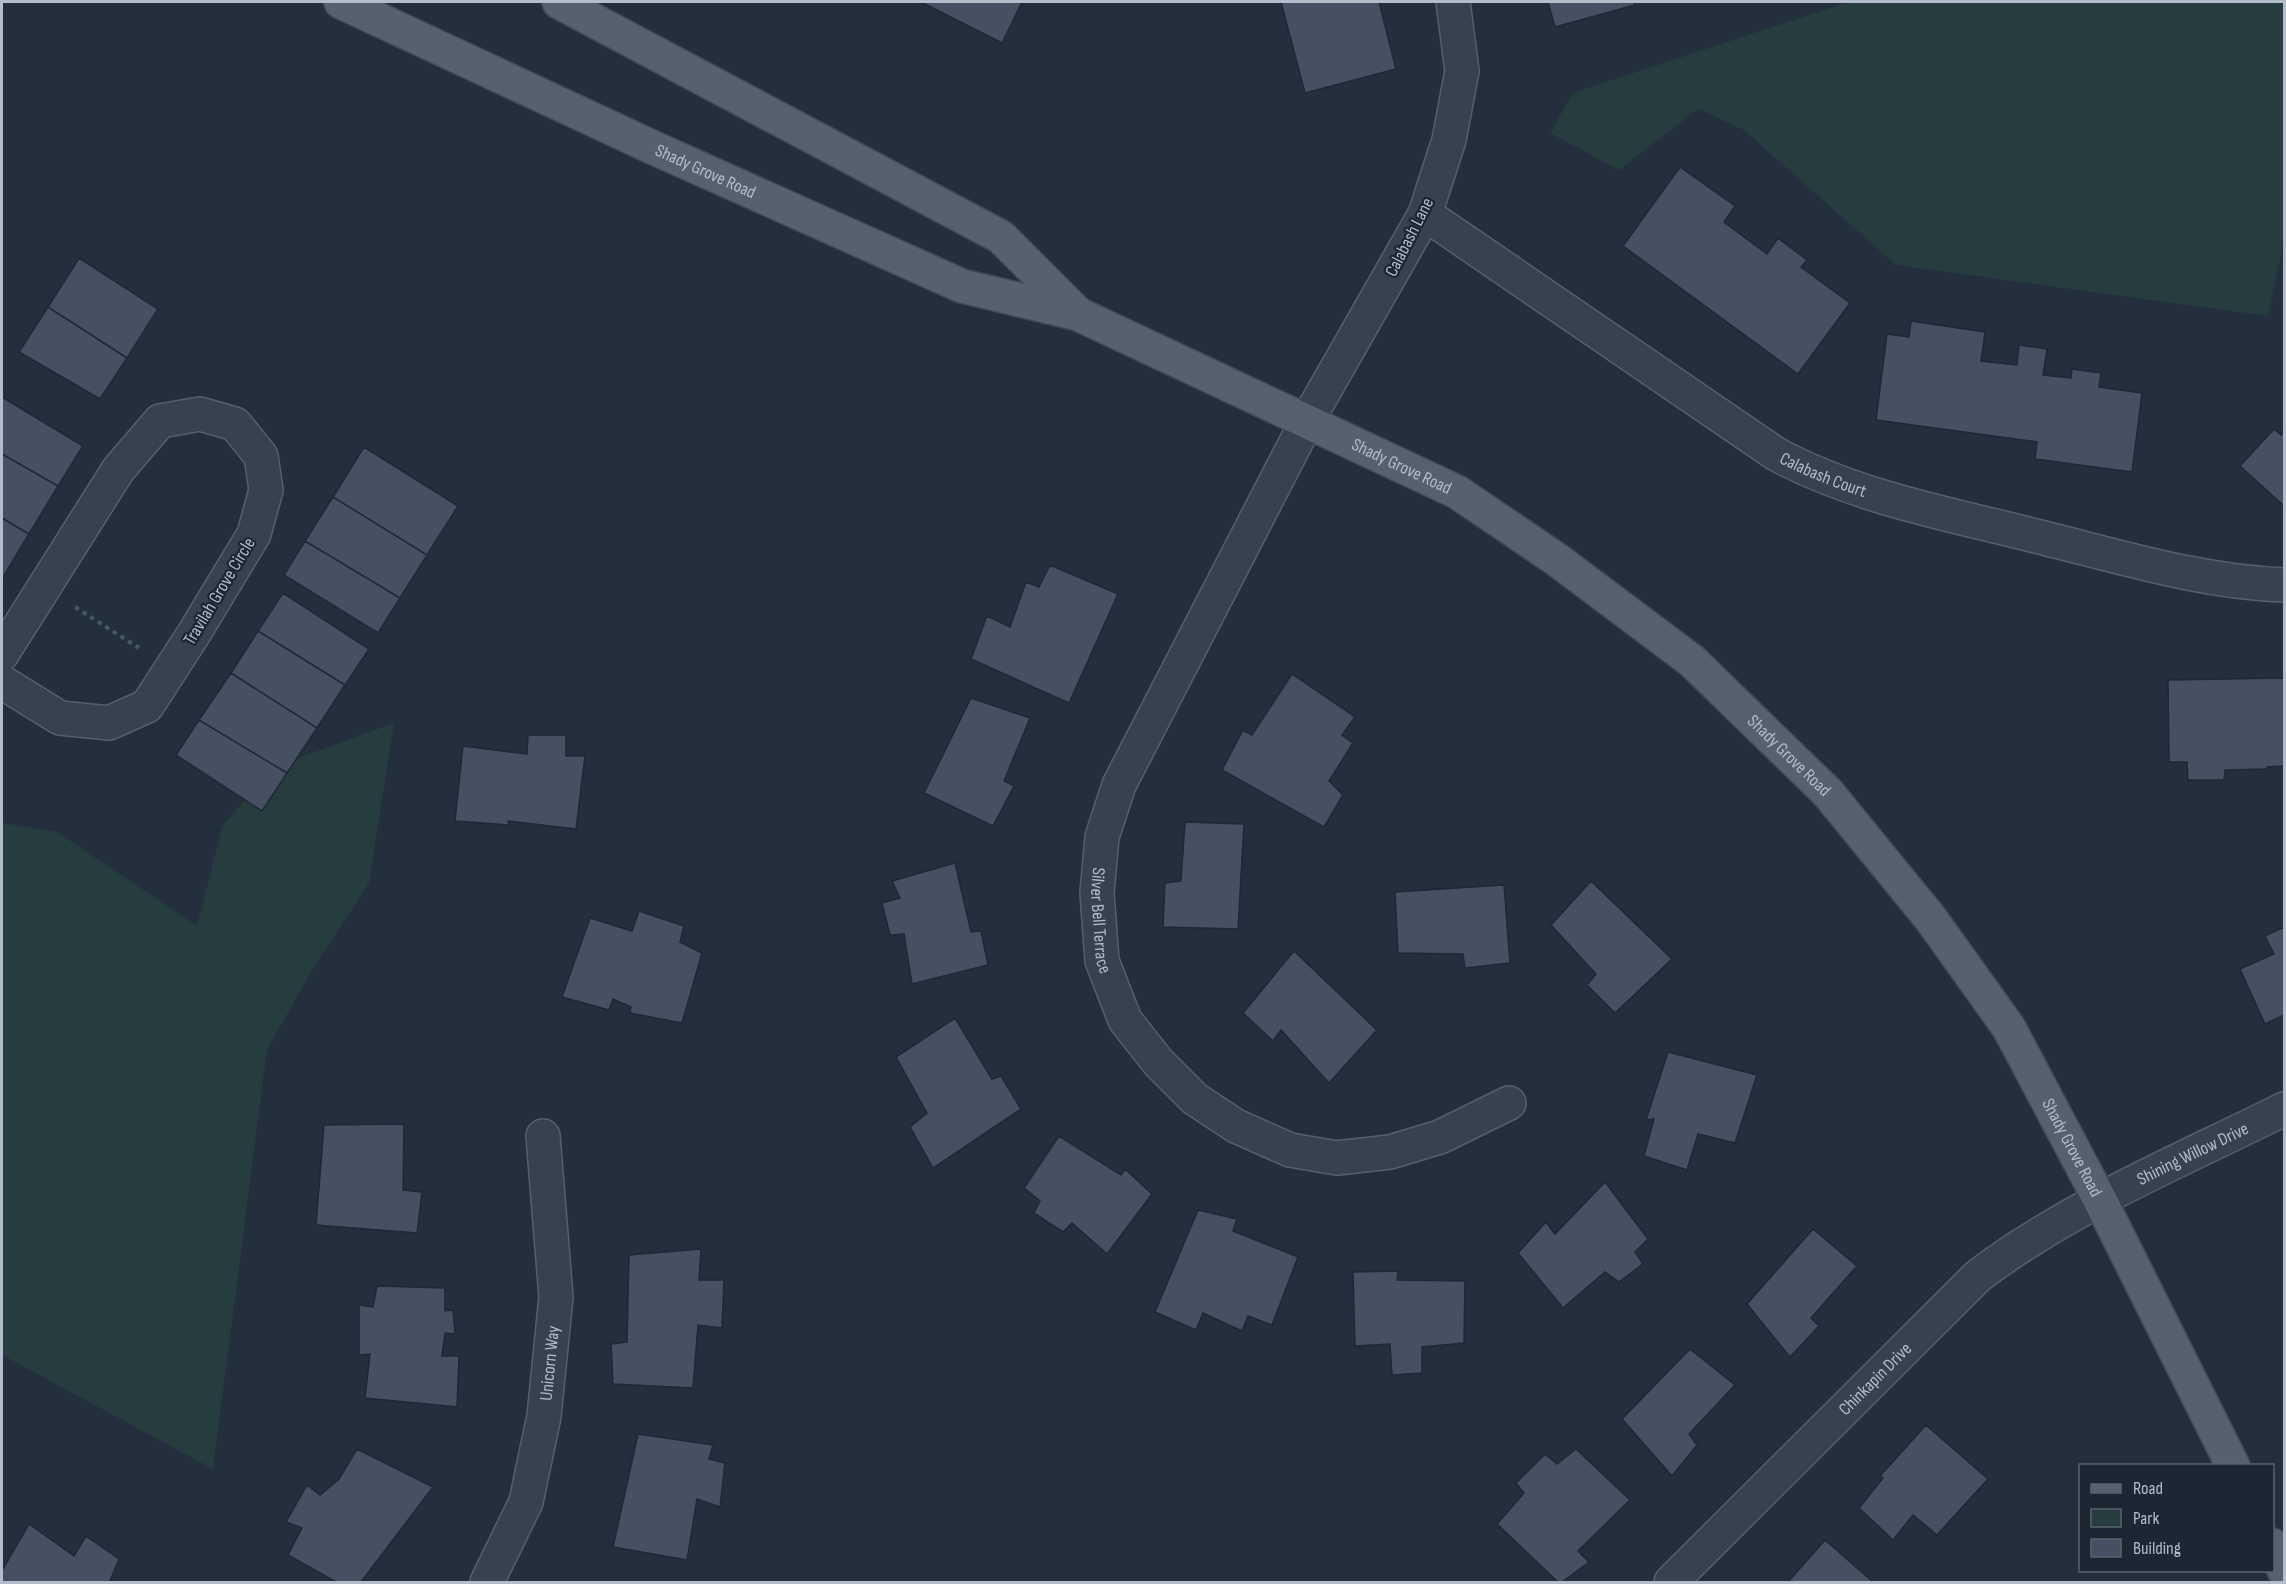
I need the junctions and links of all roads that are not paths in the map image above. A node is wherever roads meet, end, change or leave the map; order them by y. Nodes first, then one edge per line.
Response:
1 (559, 2) edge
2 (1453, 2) edge
3 (360, 5) edge
4 (1425, 214) junction
5 (1078, 314) junction
6 (1307, 421) junction
7 (2284, 585) edge
8 (2, 654) edge
9 (2, 682) edge
10 (1509, 1104) dead end
11 (2284, 1109) edge
12 (543, 1136) dead end
13 (2100, 1200) junction
14 (2232, 1464) edge
15 (2274, 1549) edge
16 (2284, 1570) edge
17 (487, 1582) edge
18 (1671, 1582) edge

1 - 5 main road, Shady Grove Road
2 - 4 street, Calabash Lane
3 - 5 main road, Shady Grove Road
4 - 6 street, Calabash Lane
4 - 7 street, Calabash Court
5 - 6 main road, Shady Grove Road
6 - 10 street, Silver Bell Terrace
6 - 13 main road, Shady Grove Road
8 - 9 street, Travilah Grove Circle
11 - 13 street, Shining Willow Drive
12 - 17 street, Unicorn Way
13 - 14 main road, Shady Grove Road
13 - 18 street, Chinkapin Drive
15 - 16 main road

